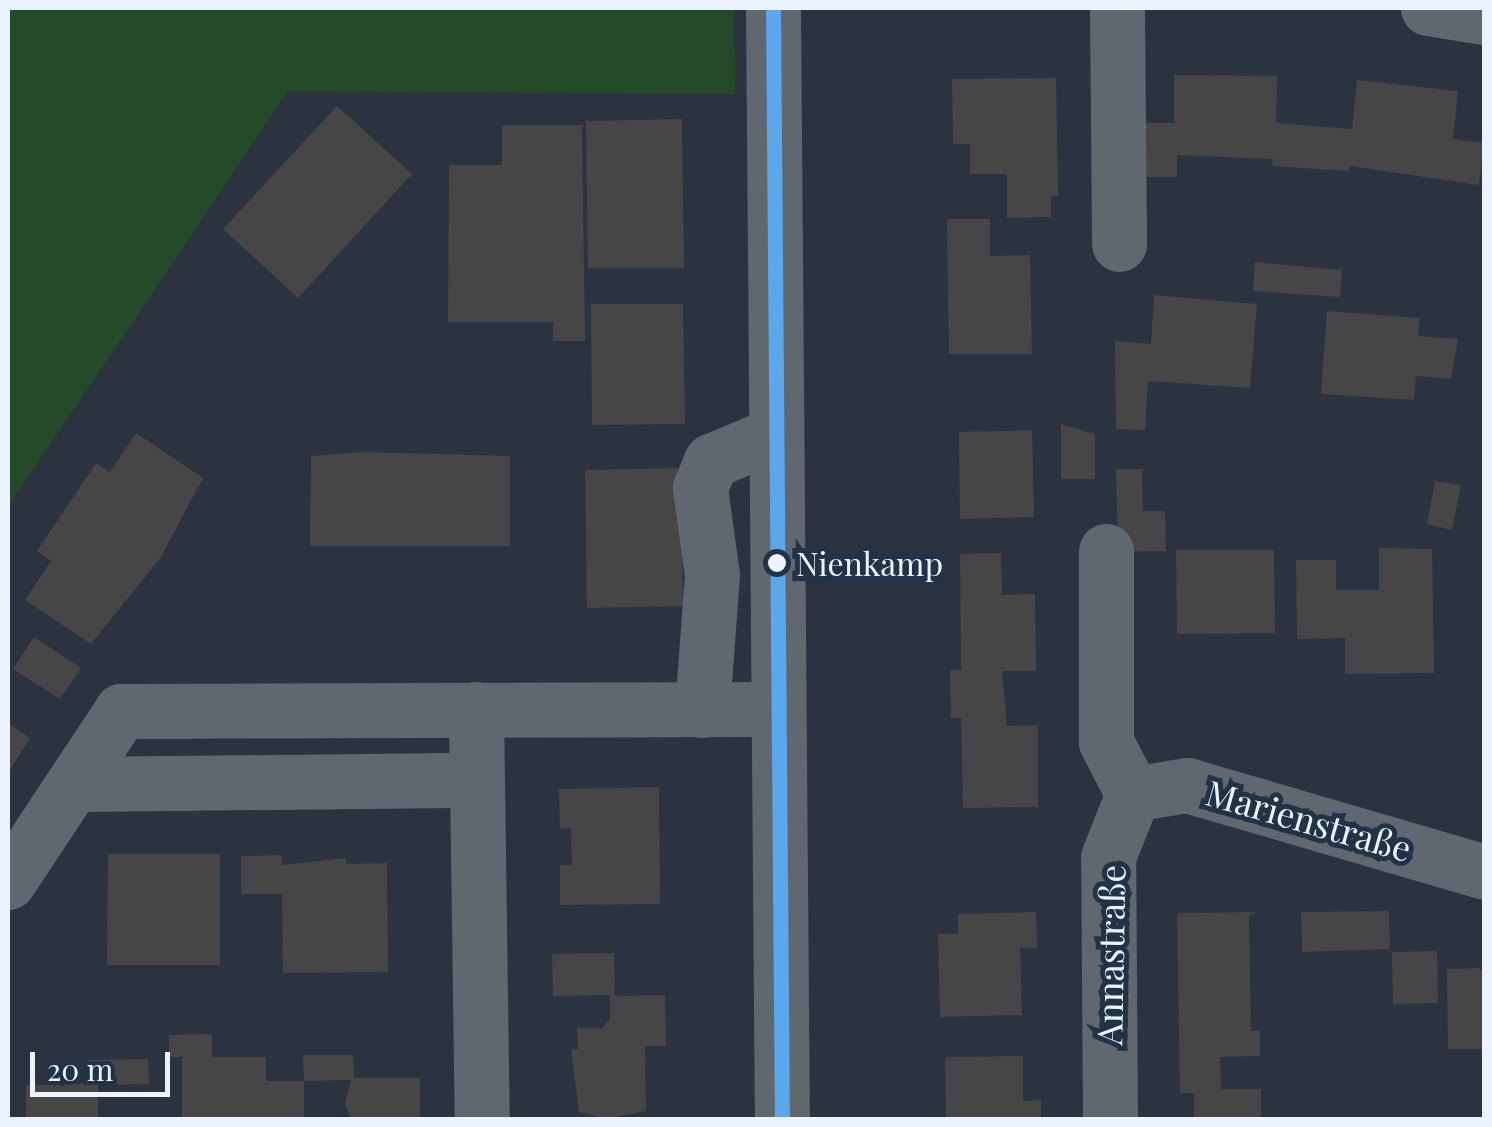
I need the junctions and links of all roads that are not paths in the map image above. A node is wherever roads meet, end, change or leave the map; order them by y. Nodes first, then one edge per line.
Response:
1 (772, 8) edge
2 (1117, 8) edge
3 (1428, 8) edge
4 (1484, 17) edge
5 (1119, 244) dead end
6 (775, 434) junction
7 (1106, 551) dead end
8 (476, 709) junction
9 (702, 710) junction
10 (778, 710) junction
11 (476, 780) junction
12 (76, 784) junction
13 (1133, 794) junction
14 (1484, 872) edge
15 (8, 882) edge
16 (482, 1120) edge
17 (782, 1120) edge
18 (1110, 1120) edge

1 - 6 street
2 - 5 street
3 - 4 street
6 - 9 street
6 - 10 street
7 - 13 street
8 - 9 street
8 - 11 street
8 - 12 street
9 - 10 street
10 - 17 street
11 - 12 street
11 - 16 street
12 - 15 street
13 - 14 street, Marienstraße
13 - 18 street, Annastraße

